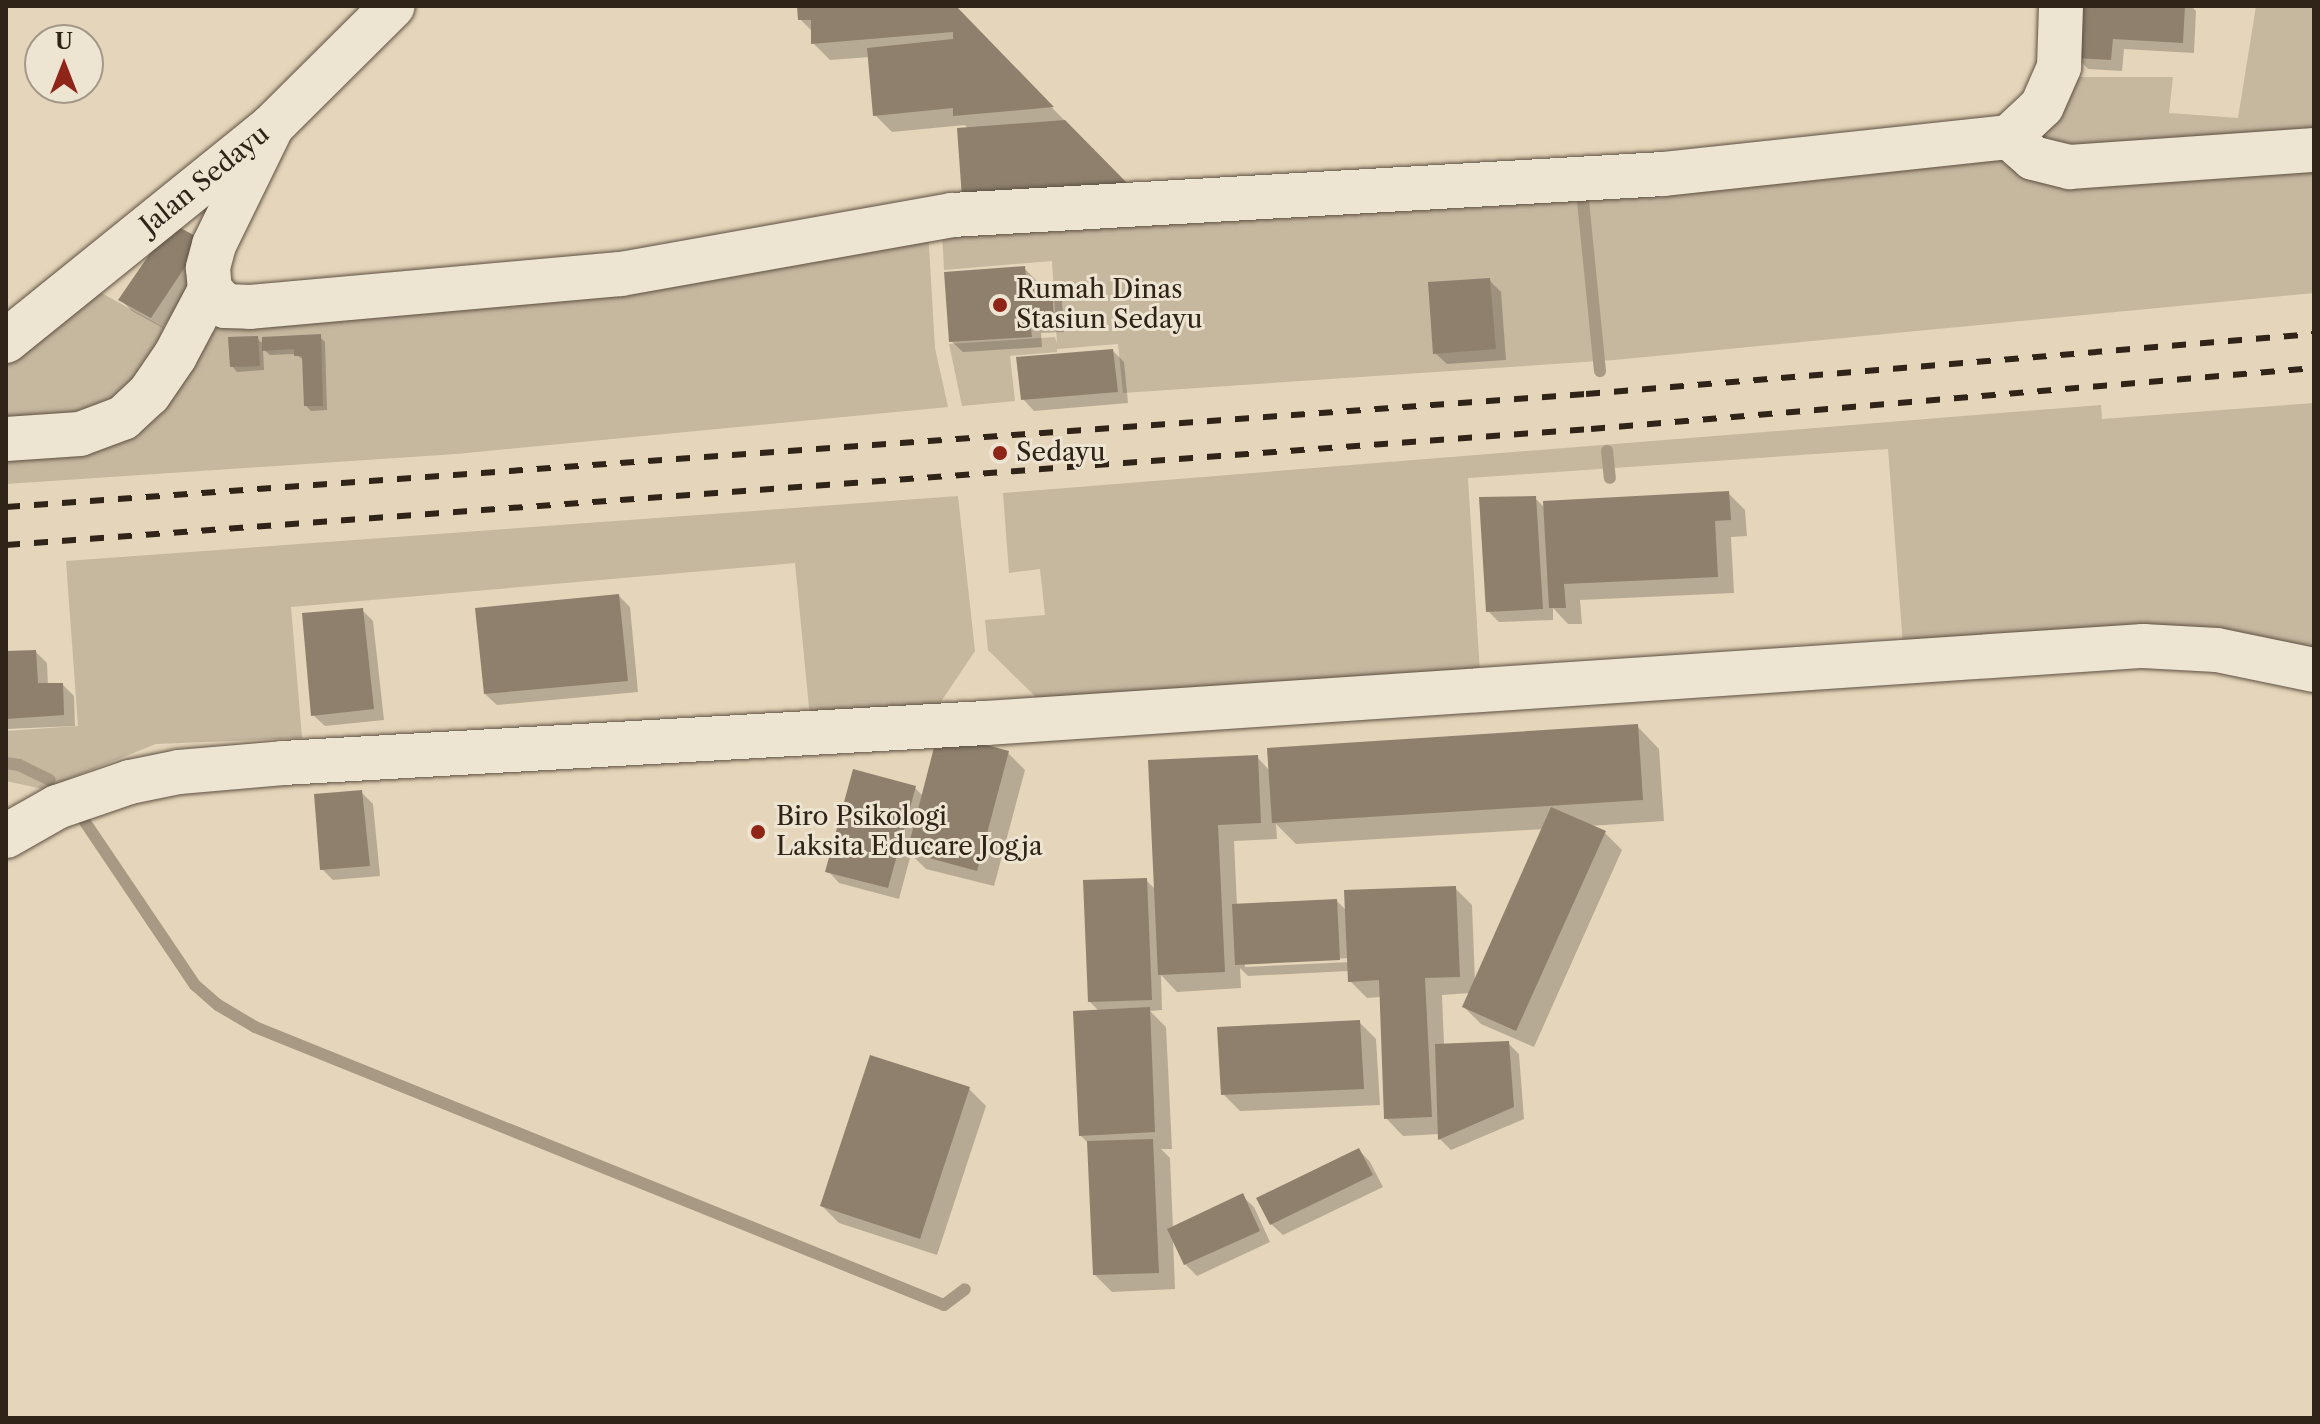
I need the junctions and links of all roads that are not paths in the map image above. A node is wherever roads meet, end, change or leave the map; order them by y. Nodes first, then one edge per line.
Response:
1 (393, 6) edge
2 (2061, 6) edge
3 (272, 126) junction
4 (2009, 137) junction
5 (2314, 150) edge
6 (210, 290) junction
7 (6, 341) edge
8 (6, 439) edge
9 (2314, 670) edge
10 (6, 799) edge
11 (57, 807) junction
12 (6, 836) edge

1 - 3 street, Jalan Sedayu
2 - 4 street
3 - 6 street
3 - 7 street, Jalan Sedayu
4 - 5 street
4 - 6 street
6 - 8 street
9 - 11 street
10 - 11 street
11 - 12 street

